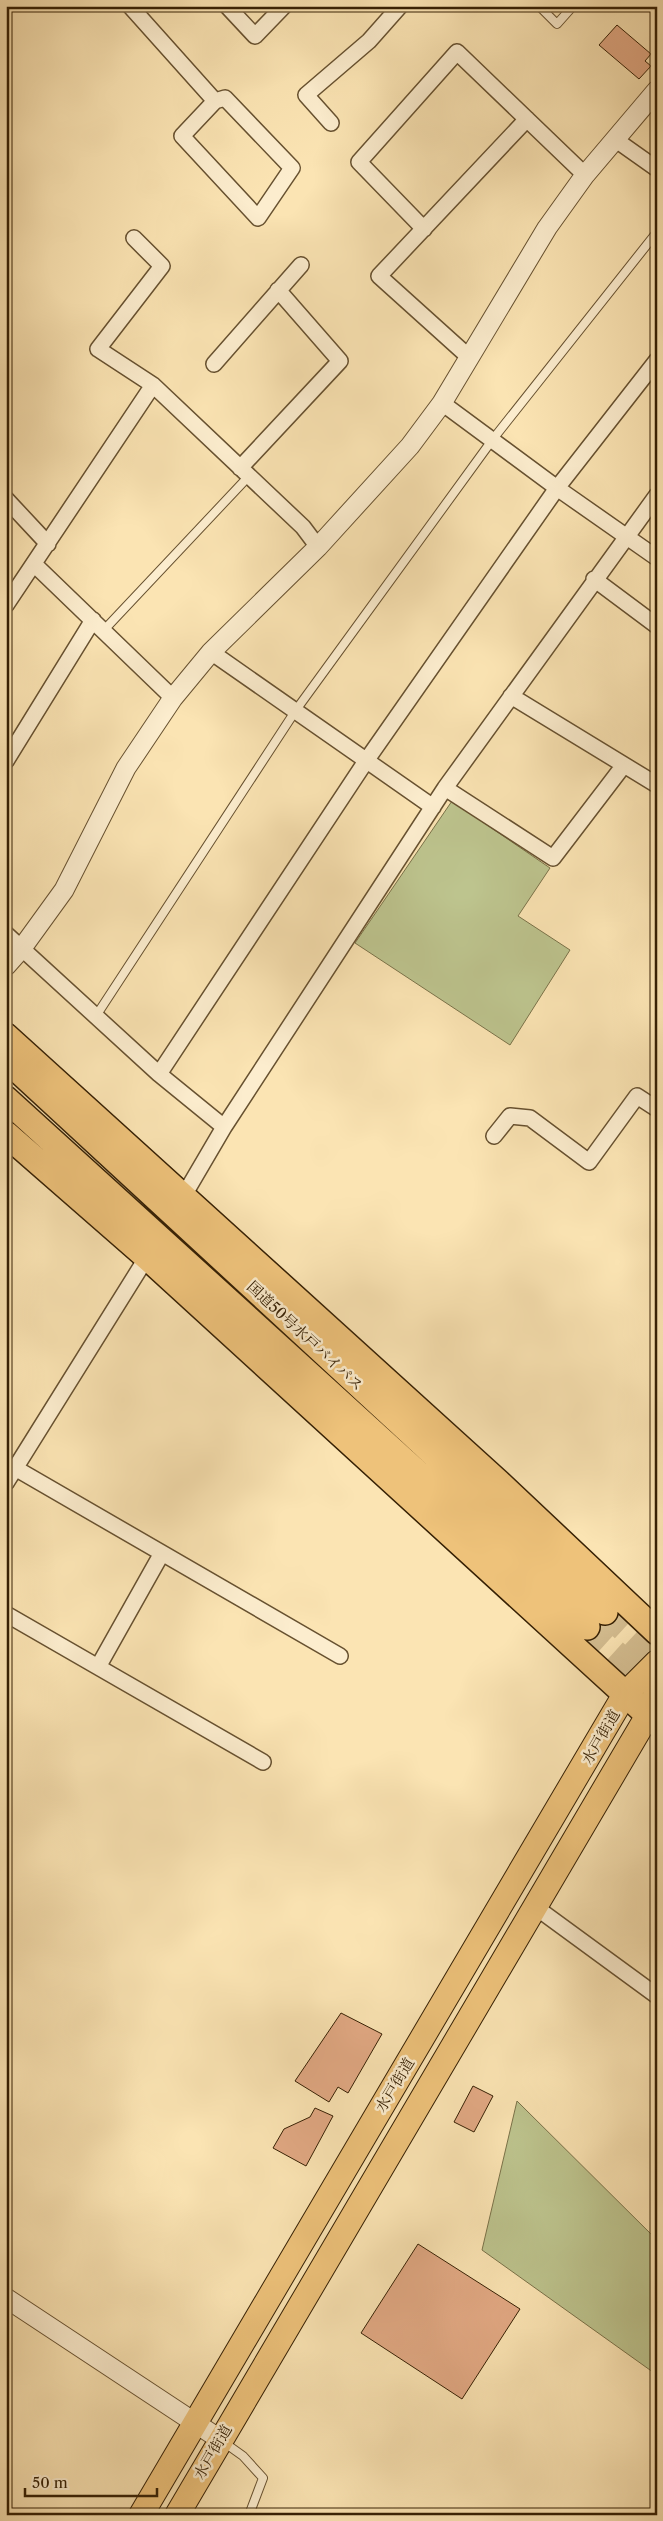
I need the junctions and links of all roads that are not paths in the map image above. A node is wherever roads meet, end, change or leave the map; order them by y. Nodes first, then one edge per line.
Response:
1 (130, 6) edge
2 (227, 6) edge
3 (284, 6) edge
4 (400, 6) edge
5 (539, 6) edge
6 (573, 6) edge
7 (657, 90) edge
8 (214, 101) junction
9 (526, 119) junction
10 (331, 123) dead end
11 (616, 140) junction
12 (657, 168) edge
13 (585, 175) junction
14 (424, 229) junction
15 (657, 232) edge
16 (134, 238) dead end
17 (301, 265) dead end
18 (278, 290) junction
19 (470, 358) junction
20 (657, 360) edge
21 (214, 364) dead end
22 (153, 385) junction
23 (442, 403) junction
24 (493, 439) junction
25 (245, 472) junction
26 (557, 488) junction
27 (657, 495) edge
28 (6, 499) edge
29 (626, 536) junction
30 (48, 544) junction
31 (318, 547) junction
32 (657, 558) edge
33 (34, 564) junction
34 (594, 579) junction
35 (6, 605) edge
36 (99, 625) junction
37 (657, 626) edge
38 (211, 652) junction
39 (511, 696) junction
40 (173, 698) junction
41 (296, 710) junction
42 (6, 761) edge
43 (366, 761) junction
44 (624, 765) junction
45 (657, 785) edge
46 (445, 788) junction
47 (433, 807) junction
48 (6, 934) edge
49 (22, 948) junction
50 (6, 966) edge
51 (96, 1016) junction
52 (6, 1036) edge
53 (6, 1059) edge
54 (159, 1074) junction
55 (6, 1099) edge
56 (657, 1109) edge
57 (224, 1127) junction
58 (6, 1134) edge
59 (494, 1136) dead end
60 (183, 1197) junction
61 (147, 1257) junction
62 (15, 1468) junction
63 (6, 1483) edge
64 (162, 1552) junction
65 (6, 1614) edge
66 (657, 1632) edge
67 (340, 1656) dead end
68 (657, 1662) edge
69 (98, 1667) junction
70 (657, 1690) edge
71 (626, 1694) junction
72 (652, 1719) edge
73 (263, 1762) dead end
74 (534, 1906) junction
75 (657, 1996) edge
76 (6, 2298) edge
77 (196, 2422) junction
78 (221, 2440) junction
79 (141, 2515) edge
80 (177, 2515) edge
81 (249, 2515) edge

1 - 8 street
2 - 3 street
4 - 10 street
5 - 6 lane
7 - 11 street
8 - 8 street
9 - 13 street
9 - 14 street
9 - 14 street
11 - 12 street
11 - 13 street
13 - 19 street
14 - 19 street
15 - 24 lane
16 - 22 street
17 - 18 street
18 - 21 street
18 - 25 street
19 - 23 street
20 - 26 street
22 - 25 street
22 - 30 street
23 - 24 street
23 - 31 street
24 - 26 street
24 - 41 lane
25 - 31 street
25 - 36 lane
26 - 29 street
26 - 43 street
27 - 29 street
28 - 30 street
29 - 32 street
29 - 34 street
30 - 33 street
31 - 38 street
33 - 35 street
33 - 36 street
34 - 37 street
34 - 39 street
36 - 40 street
36 - 42 street
38 - 40 street
38 - 41 street
39 - 44 street
39 - 46 street
40 - 49 street
41 - 43 street
41 - 51 lane
43 - 47 street
43 - 54 street
44 - 45 street
44 - 46 street
46 - 47 street
47 - 57 street
48 - 49 street
49 - 50 street
49 - 51 street
51 - 54 street
52 - 60 highway
53 - 55 highway, 国道50号水戸バイパス
54 - 57 street
56 - 59 street
57 - 60 street
58 - 61 highway
60 - 66 highway
61 - 62 street
61 - 71 highway
62 - 63 street
62 - 64 street
64 - 67 street
64 - 69 street
65 - 69 street
68 - 71 main road, 水戸街道
69 - 73 street
70 - 72 main road, 水戸街道
71 - 72 highway
71 - 77 main road, 水戸街道
72 - 74 main road, 水戸街道
74 - 75 street
74 - 78 main road, 水戸街道
76 - 77 street
77 - 78 street
77 - 79 main road, 水戸街道
78 - 80 main road, 水戸街道
78 - 81 lane

